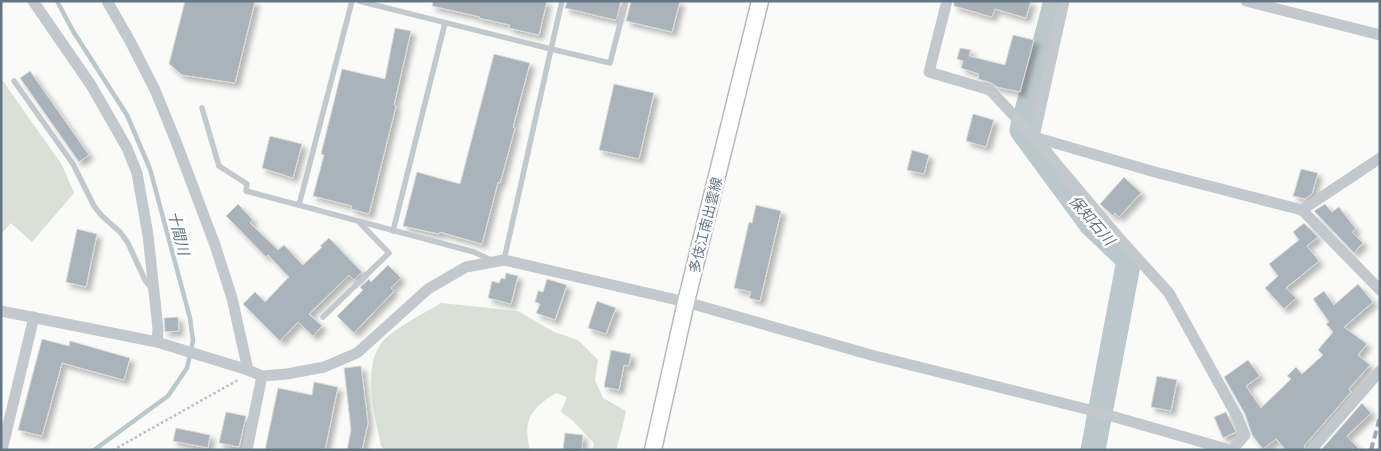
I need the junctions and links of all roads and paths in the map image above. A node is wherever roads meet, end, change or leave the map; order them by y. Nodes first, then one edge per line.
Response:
1 (33, 1) edge
2 (107, 1) edge
3 (352, 1) edge
4 (359, 1) edge
5 (562, 1) edge
6 (626, 1) edge
7 (760, 1) edge
8 (947, 1) edge
9 (1064, 1) edge
10 (1246, 1) edge
11 (445, 23) junction
12 (1380, 35) edge
13 (551, 49) junction
14 (14, 81) dead end
15 (202, 108) dead end
16 (1034, 137) junction
17 (1380, 158) edge
18 (300, 205) junction
19 (1302, 210) junction
20 (358, 221) junction
21 (393, 231) junction
22 (500, 261) junction
23 (152, 290) junction
24 (1380, 290) edge
25 (686, 302) junction
26 (1, 311) edge
27 (34, 317) junction
28 (323, 317) dead end
29 (157, 342) junction
30 (248, 370) junction
31 (1380, 371) edge
32 (262, 376) junction
33 (2, 450) edge
34 (113, 450) edge
35 (247, 450) edge
36 (653, 450) edge
37 (1231, 450) edge
38 (1311, 450) edge

1 - 23 street
2 - 30 street
3 - 18 lane
4 - 11 lane
5 - 13 lane
6 - 13 lane
7 - 25 main road, 多伎江南出雲線
8 - 16 street
9 - 16 street
10 - 12 street
11 - 13 lane
11 - 21 lane
13 - 22 lane
14 - 23 lane
15 - 18 lane
16 - 19 street
16 - 37 street
17 - 19 street
18 - 20 lane
19 - 24 street
20 - 21 lane
20 - 28 lane
21 - 22 lane
22 - 25 street
22 - 32 street
23 - 29 street
25 - 36 main road, 多伎江南出雲線
25 - 37 street
26 - 27 street
27 - 29 street
27 - 33 street
29 - 30 street
30 - 32 street
30 - 34 path
31 - 38 street
32 - 35 street

